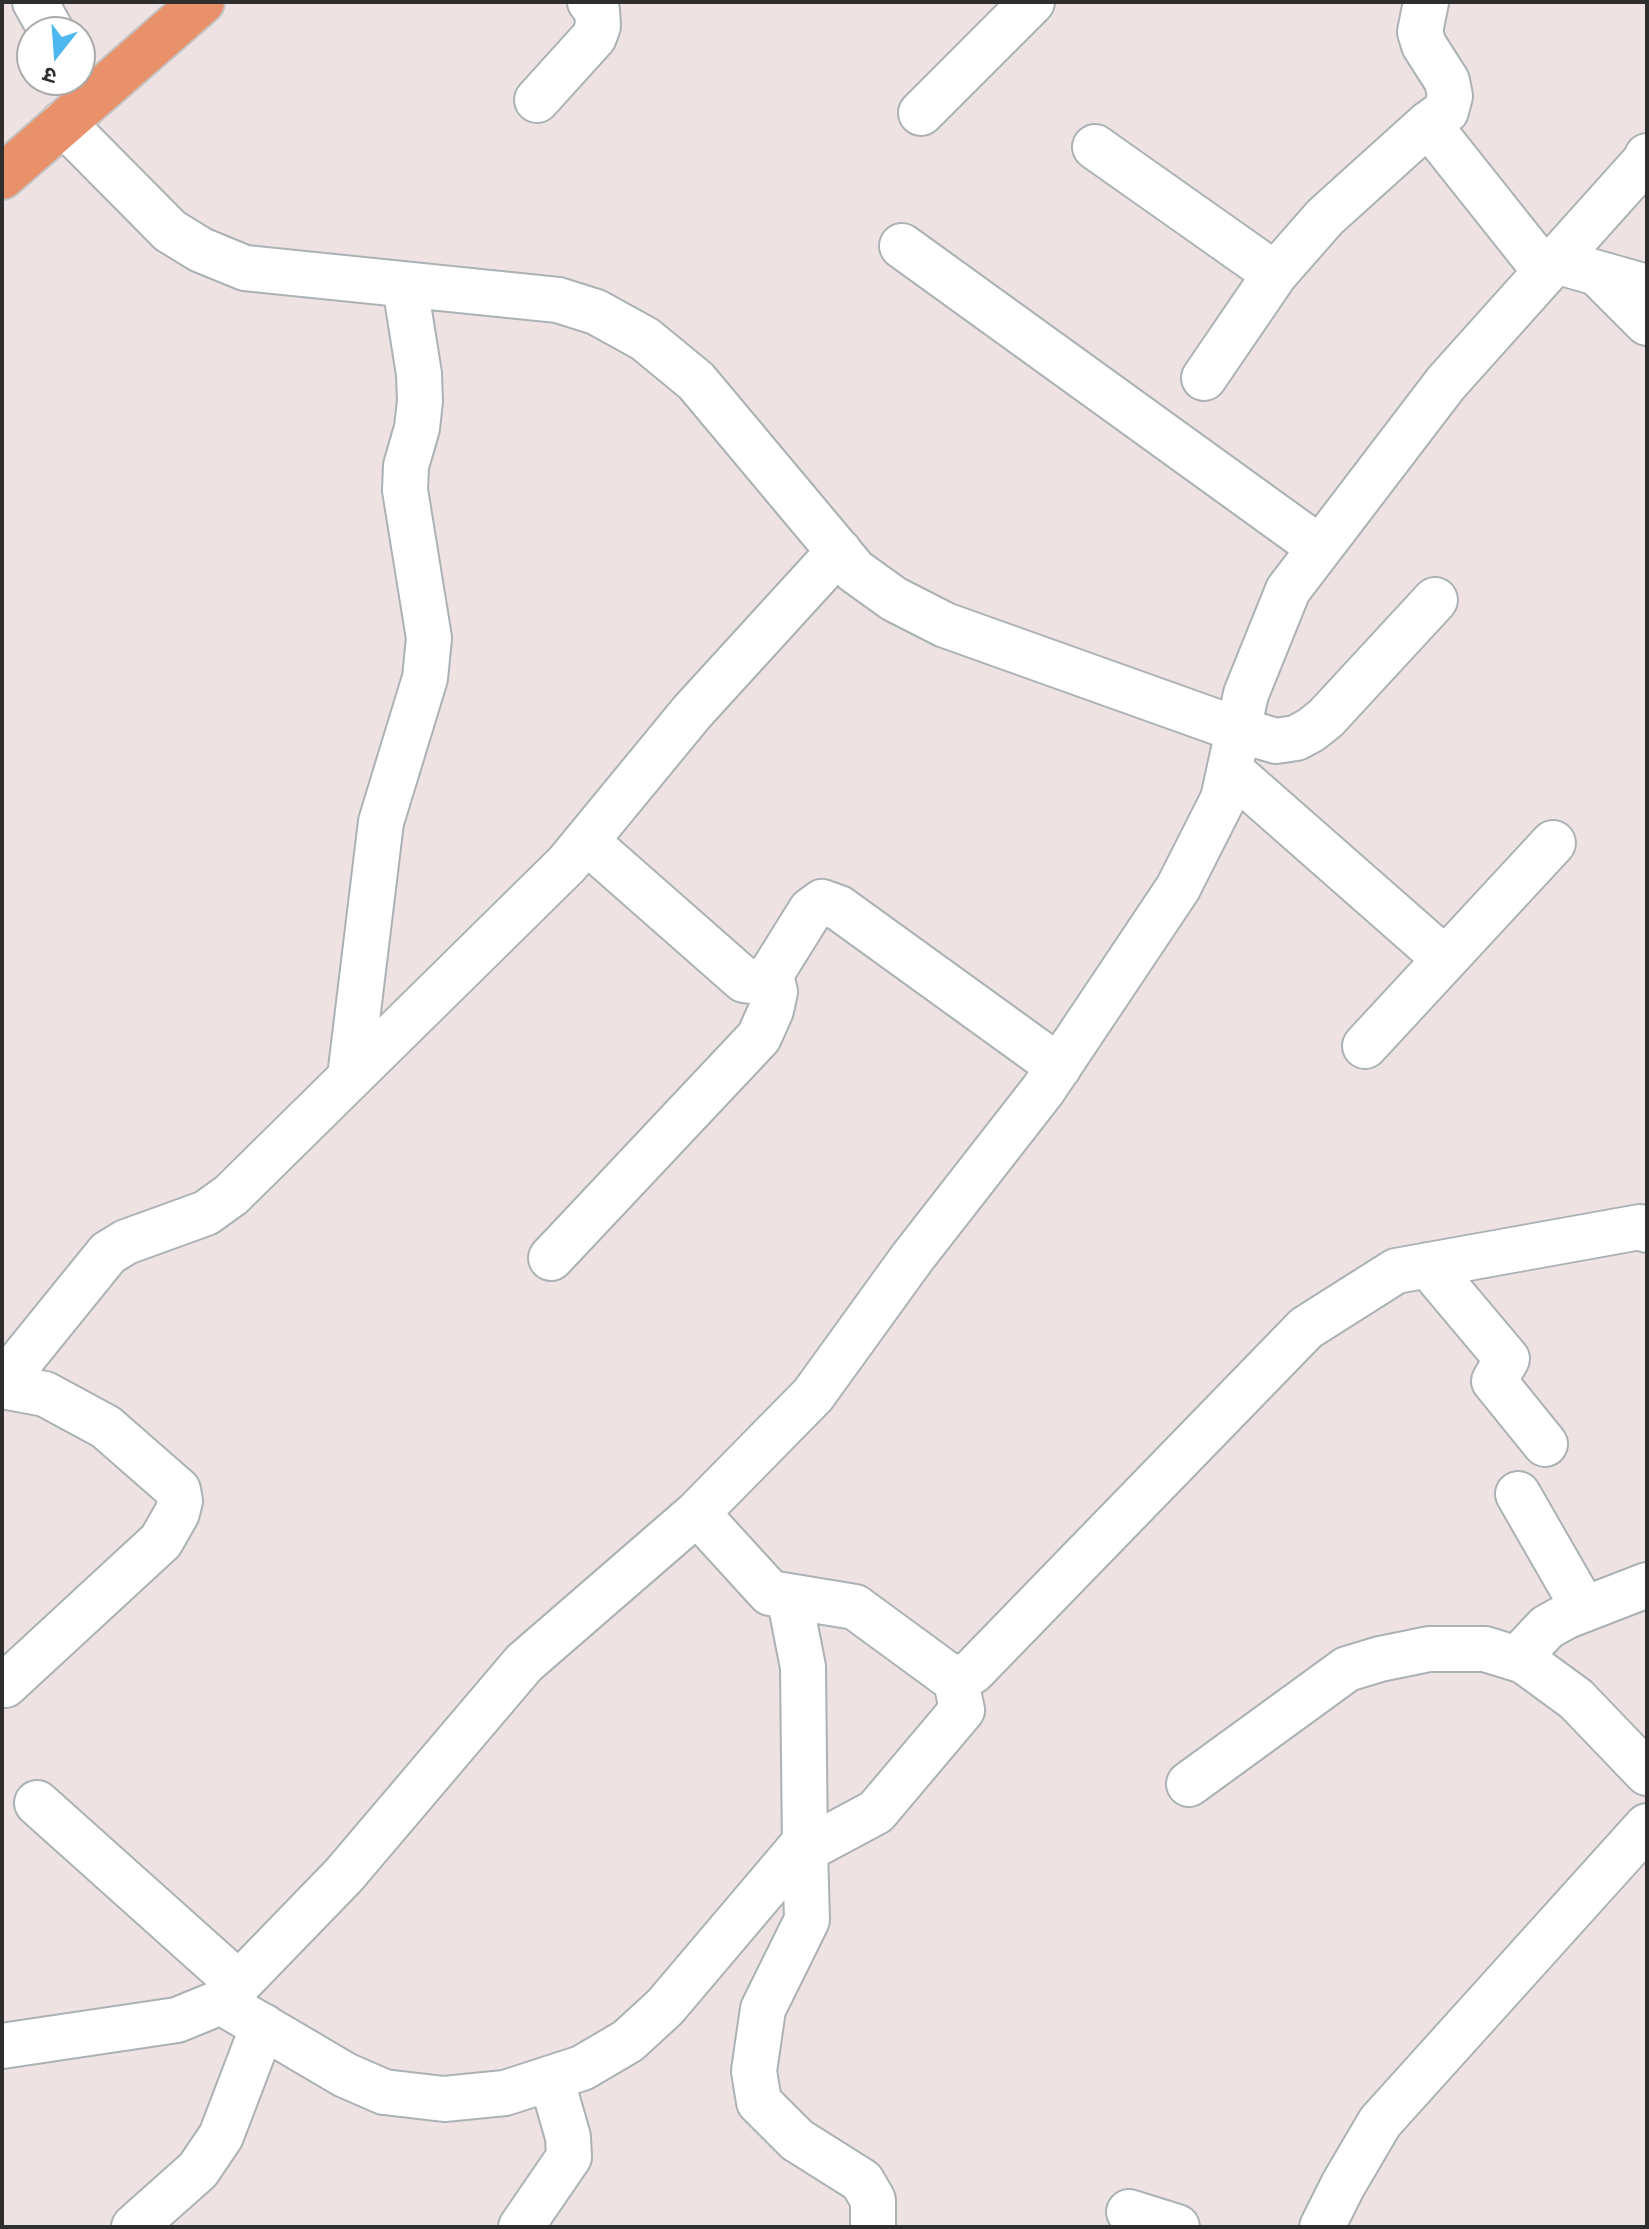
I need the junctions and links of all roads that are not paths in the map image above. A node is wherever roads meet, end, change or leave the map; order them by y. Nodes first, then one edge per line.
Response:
1 (202, 2) edge
2 (590, 2) edge
3 (1032, 2) edge
4 (1426, 2) edge
5 (537, 100) dead end
6 (77, 101) edge
7 (921, 113) dead end
8 (1428, 124) junction
9 (1095, 147) dead end
10 (1647, 156) edge
11 (2, 177) edge
12 (902, 246) dead end
13 (1550, 266) junction
14 (1597, 273) junction
15 (1275, 274) junction
16 (405, 286) junction
17 (1647, 287) edge
18 (1647, 323) edge
19 (1204, 378) dead end
20 (1320, 548) junction
21 (839, 551) junction
22 (1435, 600) dead end
23 (1234, 750) junction
24 (586, 841) junction
25 (1553, 843) dead end
26 (1445, 959) junction
27 (771, 974) junction
28 (1365, 1046) dead end
29 (1059, 1067) junction
30 (350, 1077) junction
31 (1647, 1230) edge
32 (551, 1258) dead end
33 (1428, 1265) junction
34 (2, 1385) edge
35 (1545, 1444) dead end
36 (1518, 1494) dead end
37 (697, 1513) junction
38 (1647, 1585) edge
39 (789, 1596) junction
40 (1584, 1609) junction
41 (1517, 1659) junction
42 (956, 1681) junction
43 (5, 1685) dead end
44 (1647, 1773) edge
45 (1189, 1784) dead end
46 (37, 1803) dead end
47 (1647, 1826) edge
48 (805, 1847) junction
49 (229, 1992) junction
50 (263, 2026) junction
51 (2, 2046) edge
52 (551, 2078) junction
53 (1129, 2212) dead end
54 (134, 2227) edge
55 (521, 2227) edge
56 (873, 2227) edge
57 (1177, 2227) edge
58 (1322, 2227) edge

1 - 6 main road
2 - 5 street
3 - 7 street
4 - 8 street
6 - 11 main road
6 - 16 street
8 - 13 street
8 - 15 street
9 - 15 street
10 - 13 street
12 - 20 street
13 - 14 street
13 - 20 street
14 - 17 street
14 - 18 street
15 - 19 street
16 - 21 street
16 - 30 street
20 - 23 street
21 - 23 street
21 - 24 street
22 - 23 street
23 - 26 street
23 - 29 street
24 - 27 street
24 - 30 street
25 - 26 street
26 - 28 street
27 - 29 street
27 - 32 street
29 - 37 street
30 - 34 street
31 - 33 street
33 - 35 street
33 - 42 street
34 - 43 street
36 - 40 street
37 - 39 street
37 - 49 street
38 - 40 street
39 - 42 street
39 - 48 street
40 - 41 street
41 - 44 street
41 - 45 street
42 - 48 street
46 - 49 street
47 - 58 street
48 - 52 street
48 - 56 street
49 - 50 street
49 - 51 street
50 - 52 street
50 - 54 street
52 - 55 street
53 - 57 street

